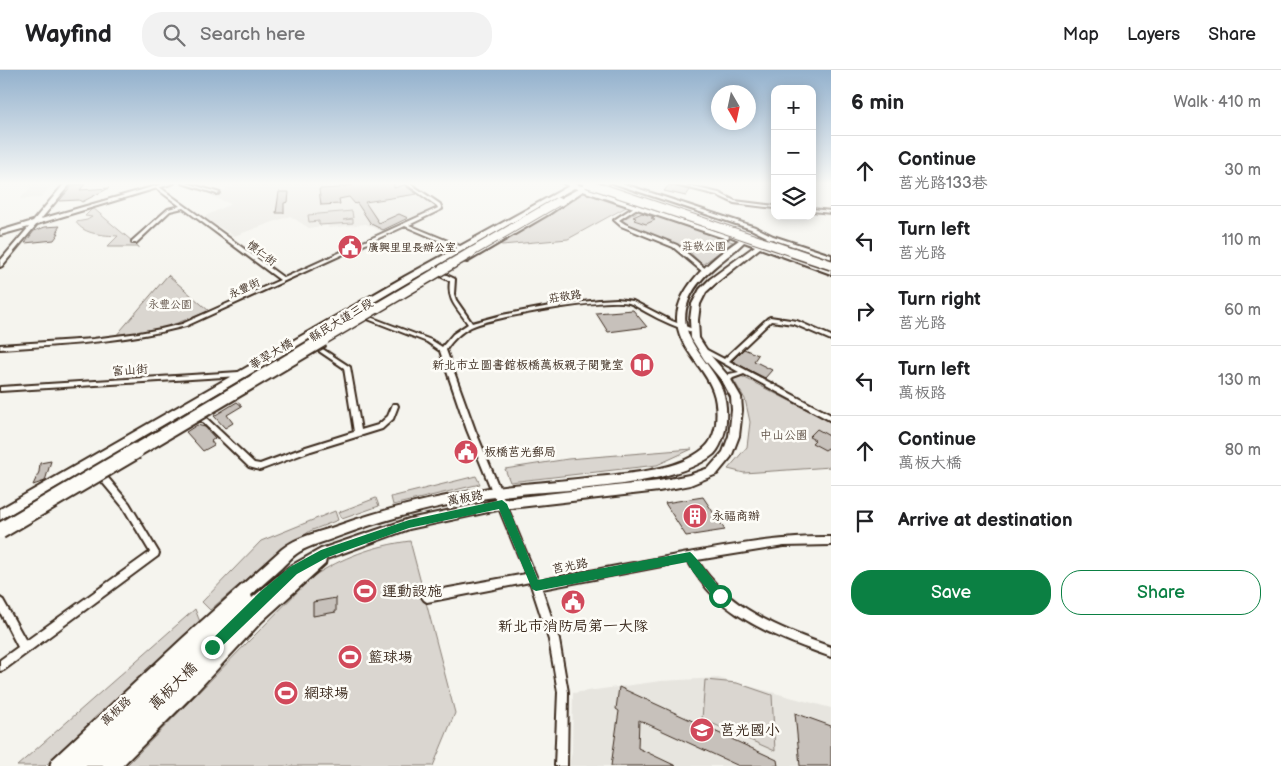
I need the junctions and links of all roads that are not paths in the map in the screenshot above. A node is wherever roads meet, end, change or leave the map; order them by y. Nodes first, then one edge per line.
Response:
1 (35, 215) edge
2 (36, 215) edge
3 (53, 215) edge
4 (163, 215) edge
5 (197, 215) edge
6 (425, 215) edge
7 (522, 215) edge
8 (530, 215) edge
9 (531, 215) edge
10 (544, 215) edge
11 (623, 215) edge
12 (666, 215) edge
13 (674, 215) edge
14 (676, 215) edge
15 (691, 215) edge
16 (704, 215) edge
17 (715, 215) edge
18 (30, 222) junction
19 (406, 225) junction
20 (0, 229) edge
21 (0, 234) edge
22 (771, 237) junction
23 (742, 241) junction
24 (134, 242) dead end
25 (759, 245) junction
26 (799, 246) junction
27 (462, 248) junction
28 (0, 254) edge
29 (476, 254) junction
30 (831, 257) edge
31 (799, 261) junction
32 (831, 264) edge
33 (0, 265) edge
34 (428, 268) junction
35 (705, 271) junction
36 (831, 272) edge
37 (442, 274) junction
38 (284, 280) junction
39 (368, 318) junction
40 (472, 325) junction
41 (681, 328) junction
42 (695, 331) junction
43 (831, 338) edge
44 (0, 347) edge
45 (318, 348) junction
46 (443, 350) junction
47 (703, 350) junction
48 (725, 361) junction
49 (745, 372) junction
50 (242, 374) junction
51 (260, 380) junction
52 (727, 380) junction
53 (0, 389) edge
54 (395, 406) dead end
55 (200, 416) junction
56 (831, 418) edge
57 (358, 433) junction
58 (84, 467) junction
59 (102, 475) junction
60 (496, 492) junction
61 (502, 504) junction
62 (0, 515) edge
63 (0, 522) edge
64 (0, 531) edge
65 (0, 537) edge
66 (316, 540) junction
67 (831, 541) edge
68 (325, 553) junction
69 (690, 557) junction
70 (534, 581) junction
71 (427, 597) dead end
72 (0, 603) edge
73 (24, 647) junction
74 (831, 652) edge
75 (0, 666) edge
76 (58, 766) edge
77 (77, 766) edge
78 (93, 766) edge
79 (110, 766) edge
80 (561, 766) edge

1 - 18 street
2 - 18 street
3 - 18 street
4 - 24 street
5 - 38 street, 懷仁街
6 - 19 street, 永豐街
7 - 27 street, 縣民大道三段
8 - 63 highway, 華翠大橋, bridge
9 - 64 highway, 華翠大橋, bridge
10 - 29 street, 縣民大道三段
11 - 35 street
12 - 23 street
13 - 23 street, bridge
14 - 32 highway, bridge
15 - 32 highway, bridge
16 - 22 street
17 - 22 street
18 - 20 street
18 - 21 street
18 - 28 street
18 - 33 street
19 - 27 street
19 - 38 street, 永豐街
22 - 25 street, 萬板路
22 - 26 street
23 - 25 street
23 - 35 street, 萬板路
25 - 31 street
25 - 42 street, 萬板路
26 - 30 street
26 - 31 street
27 - 29 street
27 - 34 street, 縣民大道三段
29 - 37 street, 縣民大道三段
31 - 36 street
34 - 37 street
34 - 50 street, 縣民大道三段
35 - 41 street, 萬板路
37 - 39 street, 縣民大道三段
37 - 40 street
38 - 44 street, 永豐街
39 - 45 street, 縣民大道三段
39 - 46 street
40 - 41 street, 莊敬路
40 - 46 street, 莊敬路
41 - 42 street, 莊敬路
41 - 60 street, 萬板路
42 - 47 street, 萬板路
43 - 48 street
45 - 51 street, 縣民大道三段
45 - 57 street
46 - 60 street
47 - 48 street
47 - 52 street, 萬板路
48 - 49 street
49 - 52 street
49 - 56 street
50 - 51 street, 富山街
50 - 53 street, 富山街
50 - 58 street, 縣民大道三段
51 - 55 street, 縣民大道三段
52 - 61 street, 萬板路
54 - 57 street
55 - 57 street
55 - 59 street, 縣民大道三段
58 - 59 street
58 - 62 street, 縣民大道三段
59 - 65 street, 縣民大道三段
59 - 73 street
60 - 61 street
60 - 66 street, 萬板路
61 - 68 street, 萬板路
61 - 70 street
66 - 76 street, 萬板路
66 - 77 street, 萬板大橋
67 - 69 street, 莒光路
68 - 78 street, 萬板大橋
68 - 79 street, 萬板路
69 - 70 street, 莒光路
69 - 74 street
70 - 71 street, 莒光路
70 - 80 street
72 - 73 street
73 - 75 street

